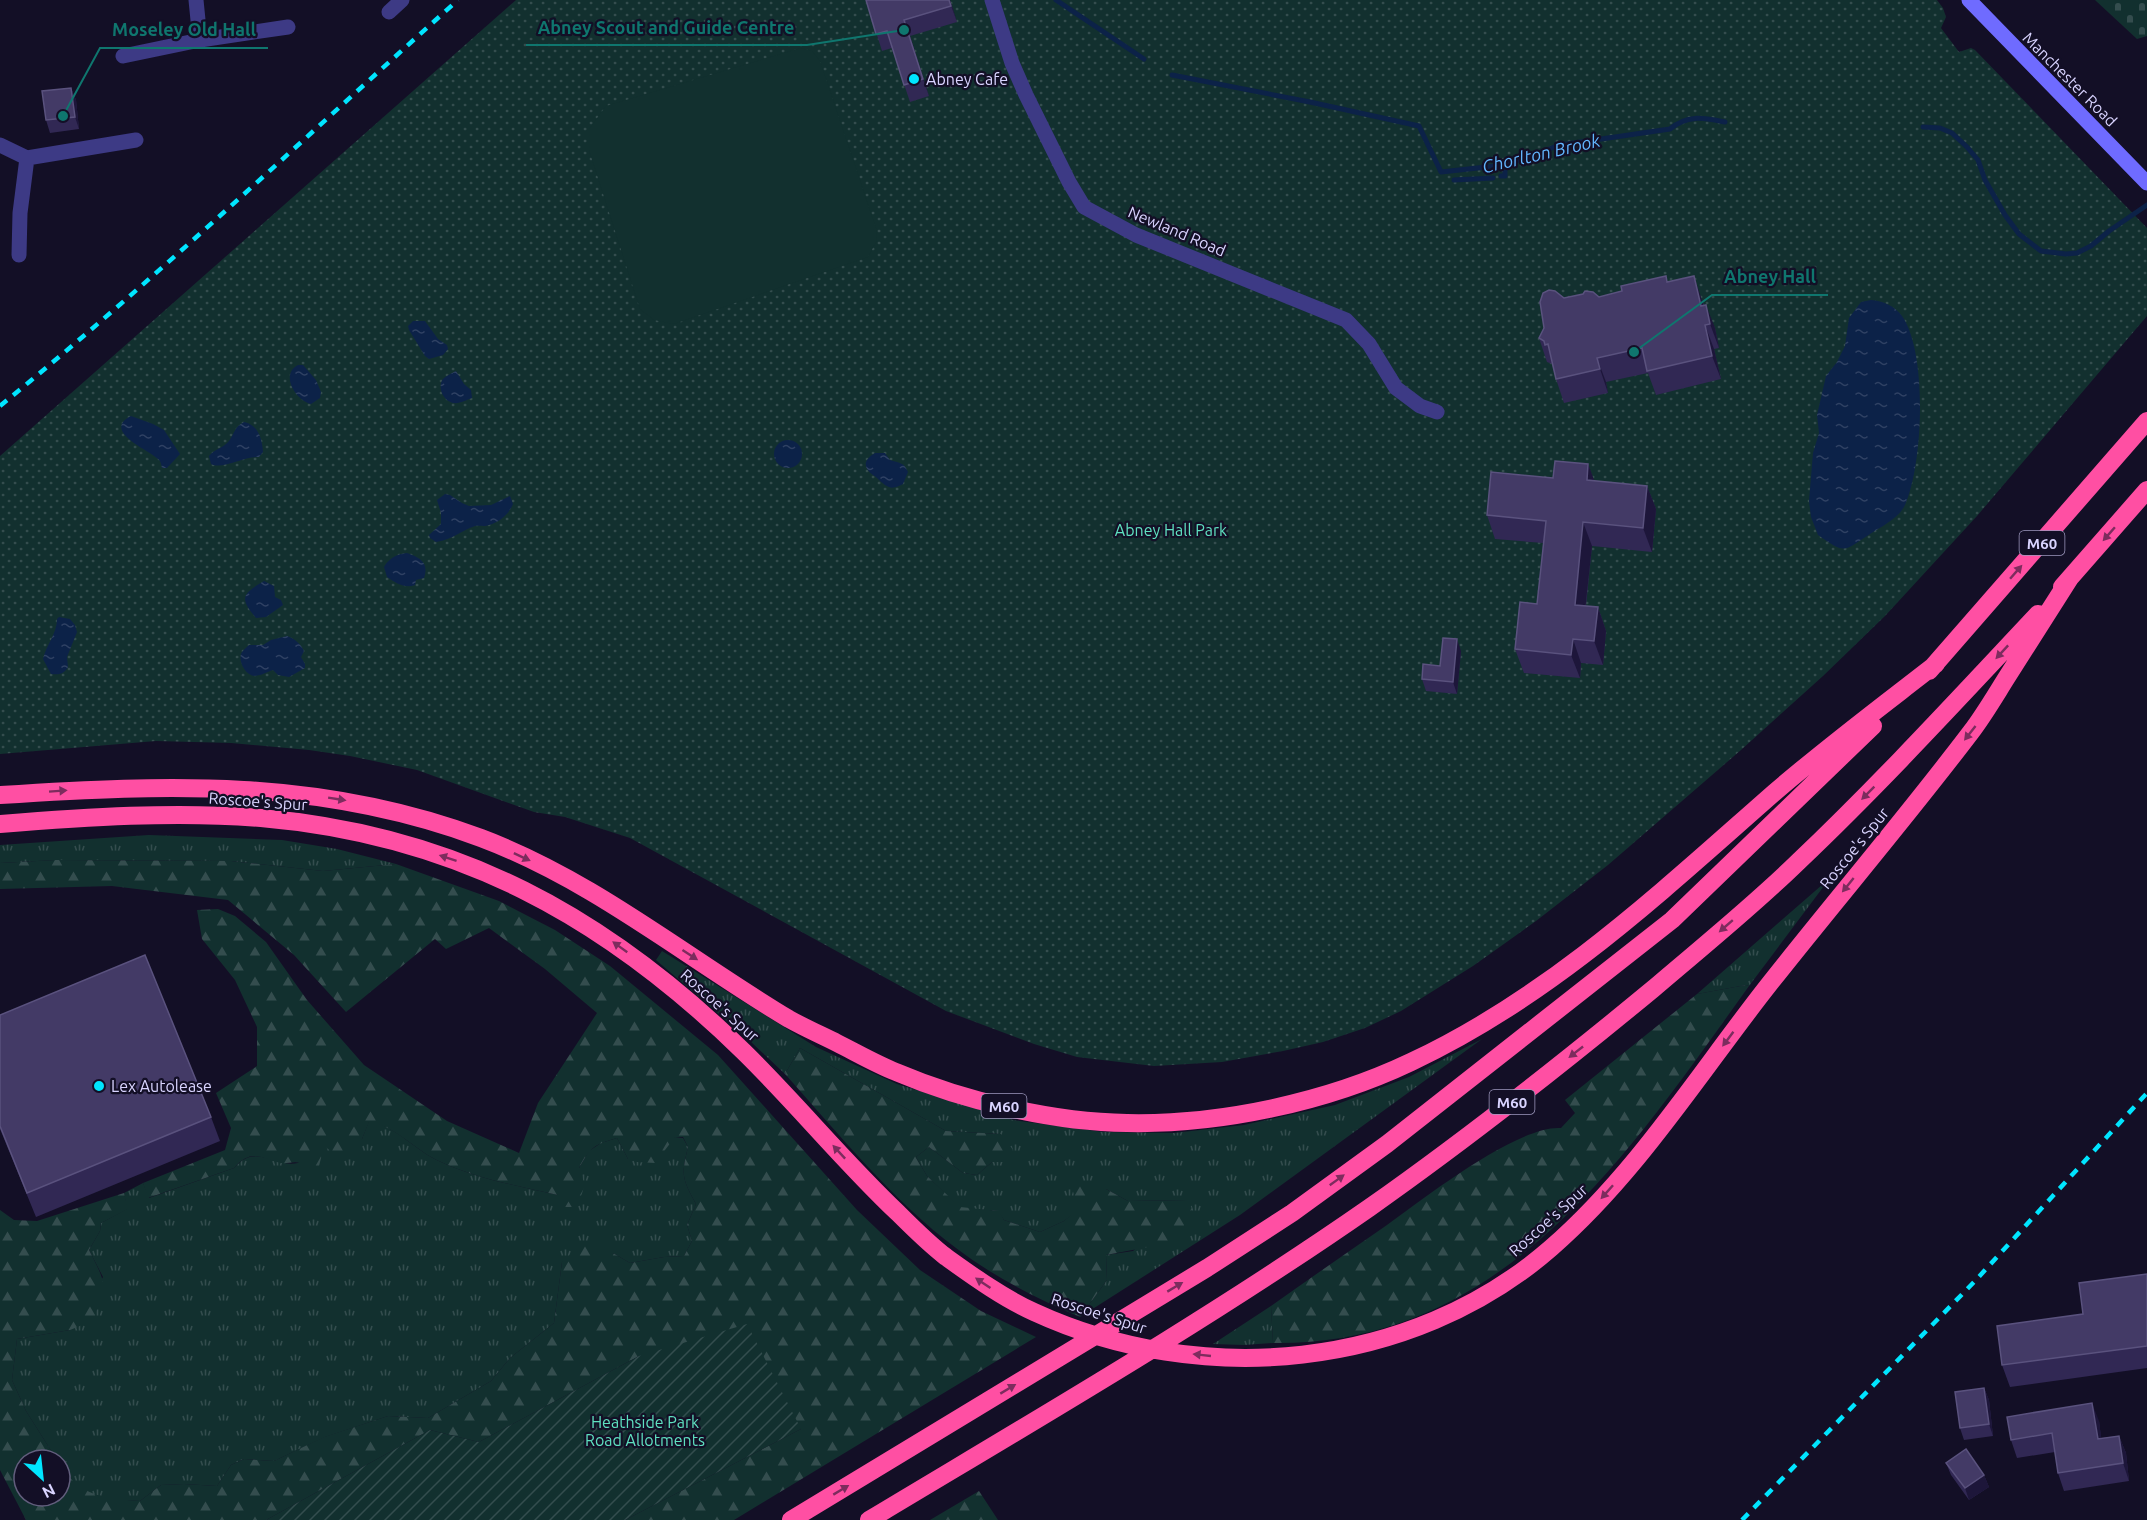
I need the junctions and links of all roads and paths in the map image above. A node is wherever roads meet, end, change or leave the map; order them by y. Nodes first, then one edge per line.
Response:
1 (196, 0) edge
2 (402, 0) edge
3 (992, 0) edge
4 (1969, 0) edge
5 (389, 12) dead end
6 (288, 27) dead end
7 (200, 40) junction
8 (123, 56) dead end
9 (136, 140) dead end
10 (0, 145) edge
11 (27, 158) junction
12 (2147, 183) edge
13 (19, 255) dead end
14 (1437, 412) dead end
15 (2147, 421) edge
16 (2147, 490) edge
17 (2070, 578) junction
18 (1936, 664) junction
19 (0, 795) edge
20 (0, 824) edge
21 (791, 1520) edge
22 (869, 1520) edge

1 - 7 street
2 - 5 street
3 - 14 street, Newland Road
4 - 12 main road, Manchester Road
6 - 7 street
7 - 8 street
9 - 11 street
10 - 11 street
11 - 13 street
18 -> 15 highway, M60
16 -> 17 highway, M60
17 -> 20 highway, Roscoe's Spur / M60
17 -> 22 highway, M60
19 -> 18 highway, Roscoe's Spur / M60
21 -> 18 highway, M60

